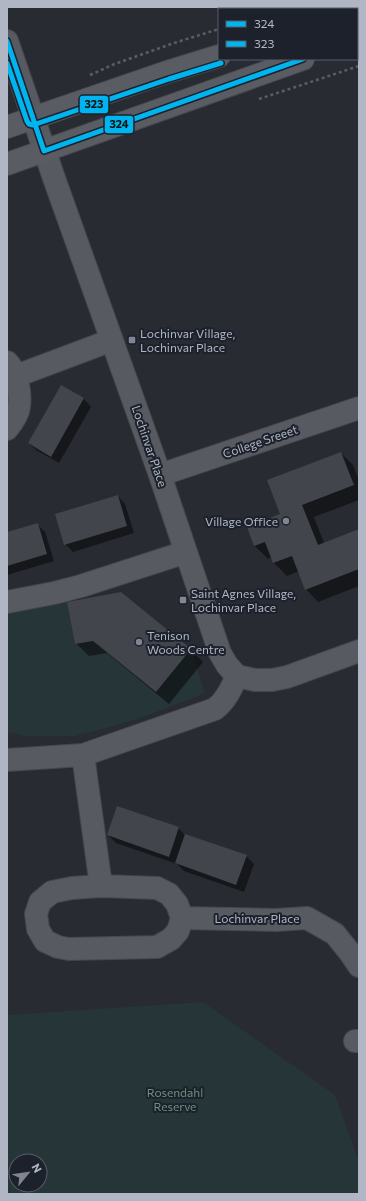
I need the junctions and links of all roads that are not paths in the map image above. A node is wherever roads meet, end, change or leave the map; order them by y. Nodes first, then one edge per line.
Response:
1 (7, 41) edge
2 (218, 56) edge
3 (300, 60) edge
4 (33, 118) junction
5 (7, 127) edge
6 (44, 151) junction
7 (7, 164) edge
8 (112, 340) junction
9 (11, 369) edge
10 (359, 408) edge
11 (7, 429) edge
12 (160, 474) junction
13 (186, 552) junction
14 (7, 602) edge
15 (359, 651) edge
16 (237, 676) junction
17 (83, 755) junction
18 (7, 760) edge
19 (101, 886) junction
20 (182, 918) junction
21 (359, 966) edge

1 - 4 street, Lochinvar Place
2 - 4 main road
3 - 6 main road
4 - 5 main road
4 - 6 street, Lochinvar Place
6 - 7 main road
6 - 8 street, Lochinvar Place
8 - 9 street
8 - 12 street, Lochinvar Place
9 - 11 street
10 - 12 street, College Sreeet
12 - 13 street, Lochinvar Place
13 - 14 street
13 - 16 street, Lochinvar Place
15 - 16 street
16 - 17 street
17 - 18 street
17 - 19 street
19 - 20 street
19 - 20 street
20 - 21 street, Lochinvar Place

